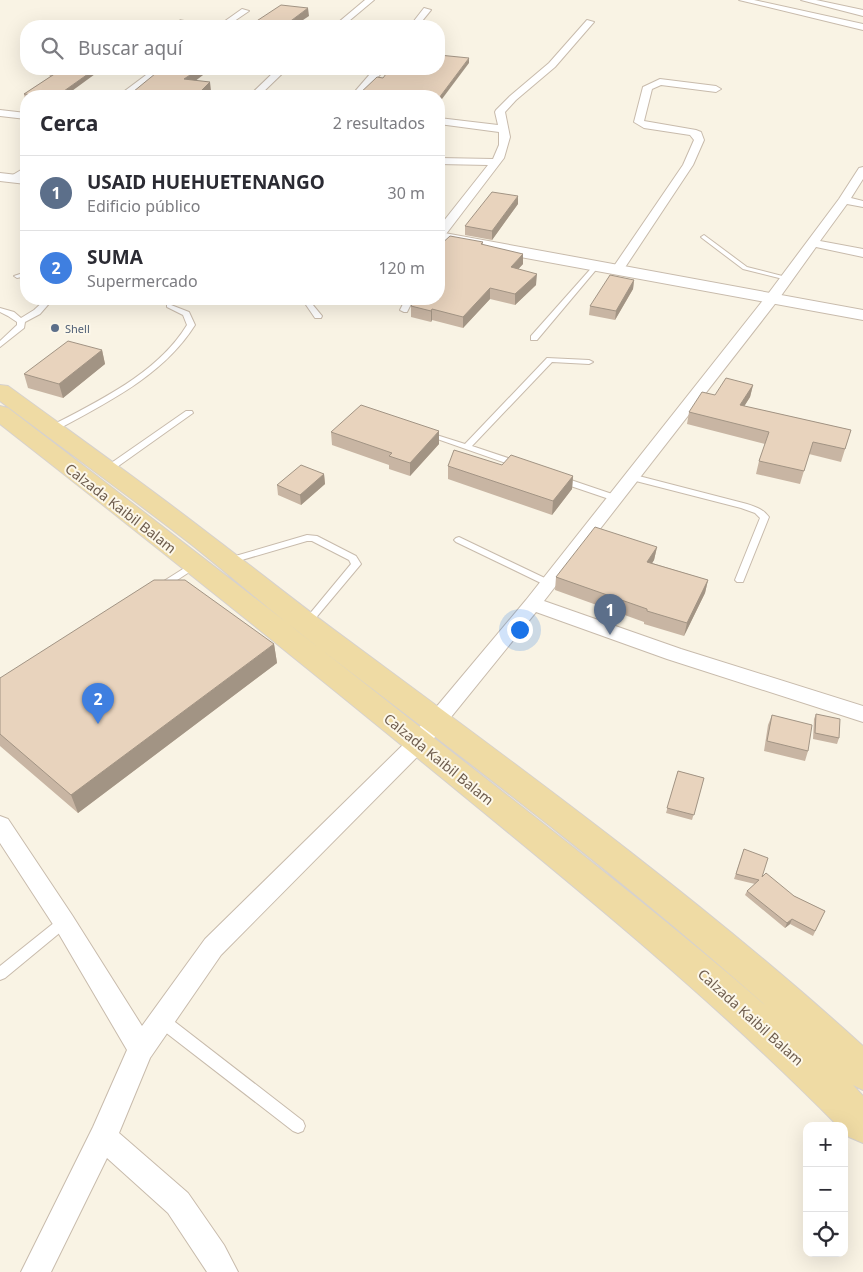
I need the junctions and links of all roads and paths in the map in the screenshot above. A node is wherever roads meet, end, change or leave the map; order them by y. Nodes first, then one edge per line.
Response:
1 (370, 0) edge
2 (743, 0) edge
3 (805, 0) edge
4 (766, 2) edge
5 (231, 8) dead end
6 (427, 10) dead end
7 (863, 13) edge
8 (231, 20) edge
9 (345, 20) edge
10 (419, 20) edge
11 (590, 22) dead end
12 (863, 27) edge
13 (156, 75) edge
14 (276, 75) edge
15 (374, 75) edge
16 (716, 89) dead end
17 (132, 90) edge
18 (260, 90) edge
19 (361, 90) edge
20 (0, 113) edge
21 (20, 115) edge
22 (445, 122) edge
23 (503, 129) junction
24 (445, 161) edge
25 (496, 162) junction
26 (863, 170) edge
27 (20, 176) edge
28 (0, 177) edge
29 (844, 200) junction
30 (863, 204) edge
31 (445, 236) edge
32 (704, 237) dead end
33 (445, 239) edge
34 (812, 243) junction
35 (863, 253) edge
36 (597, 265) junction
37 (618, 269) junction
38 (787, 278) junction
39 (774, 296) junction
40 (44, 305) edge
41 (310, 305) edge
42 (406, 305) edge
43 (169, 306) dead end
44 (0, 310) edge
45 (404, 310) dead end
46 (863, 315) edge
47 (318, 316) dead end
48 (21, 321) junction
49 (534, 338) dead end
50 (0, 345) edge
51 (589, 362) dead end
52 (0, 391) edge
53 (0, 413) edge
54 (189, 413) dead end
55 (52, 430) junction
56 (422, 432) edge
57 (467, 447) junction
58 (532, 469) edge
59 (108, 470) junction
60 (551, 476) edge
61 (632, 477) junction
62 (615, 498) junction
63 (459, 540) dead end
64 (228, 561) junction
65 (194, 565) junction
66 (740, 580) dead end
67 (548, 583) junction
68 (151, 593) edge
69 (532, 604) junction
70 (306, 624) junction
71 (863, 714) edge
72 (428, 731) junction
73 (0, 825) edge
74 (64, 922) junction
75 (0, 974) edge
76 (161, 1020) junction
77 (141, 1049) junction
78 (863, 1071) edge
79 (863, 1123) edge
80 (298, 1126) dead end
81 (103, 1137) junction
82 (36, 1272) edge
83 (223, 1272) edge

1 - 9 street
2 - 4 street
3 - 7 street
4 - 12 street
5 - 8 street
6 - 10 street
11 - 23 street
13 - 17 street
14 - 18 street
15 - 19 street
16 - 37 street
20 - 21 street
22 - 23 street
23 - 25 street
24 - 25 street
25 - 31 street
26 - 29 street
27 - 28 street
29 - 30 street
29 - 34 street
32 - 38 lane
33 - 36 street
34 - 35 street
34 - 38 street
36 - 37 street
36 - 49 lane
37 - 39 street
38 - 39 street
39 - 46 street
39 - 61 street
40 - 48 lane
41 - 47 lane
42 - 45 lane
43 - 55 lane
44 - 48 lane
48 - 50 lane
51 - 57 lane
52 - 55 main road, Calzada Kaibil Balam
53 - 65 main road, Calzada Kaibil Balam
54 - 59 lane
55 - 59 main road, Calzada Kaibil Balam
56 - 57 lane
57 - 58 lane
59 - 64 main road, Calzada Kaibil Balam
60 - 62 lane
61 - 62 street
61 - 66 lane
62 - 67 street
63 - 67 lane
64 - 70 main road, Calzada Kaibil Balam
64 - 70 lane
65 - 68 lane
65 - 72 main road, Calzada Kaibil Balam
67 - 69 street
69 - 71 street
69 - 72 street
70 - 72 main road, Calzada Kaibil Balam
72 - 76 street
72 - 78 main road, Calzada Kaibil Balam
72 - 79 main road, Calzada Kaibil Balam
73 - 74 street
74 - 75 lane
74 - 77 street
76 - 77 street
76 - 80 lane
77 - 81 street
81 - 82 street
81 - 83 street

